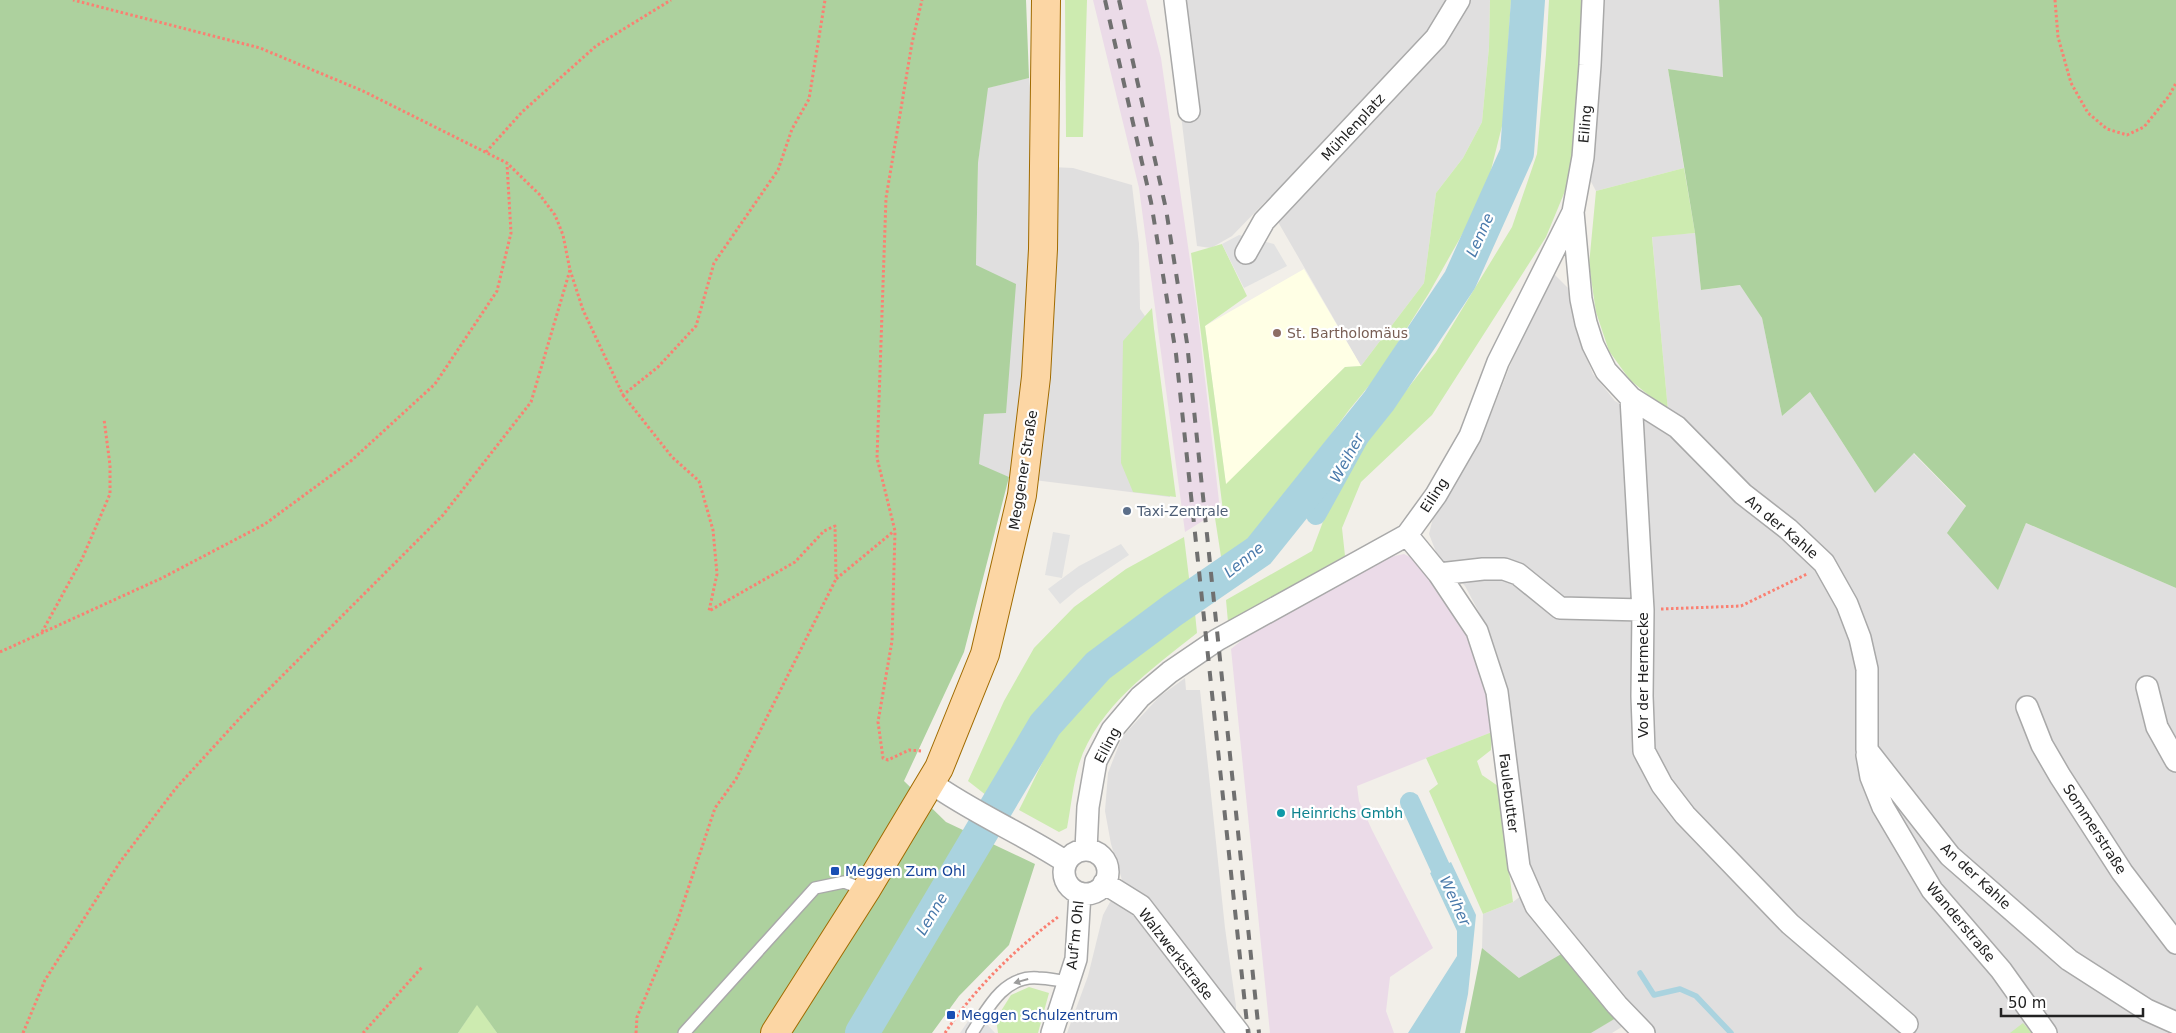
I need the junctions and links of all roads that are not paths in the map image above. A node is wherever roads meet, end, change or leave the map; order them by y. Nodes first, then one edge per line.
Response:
1 (1046, 0) edge
2 (1175, 0) edge
3 (1459, 0) edge
4 (1593, 0) edge
5 (1188, 111) dead end
6 (1573, 212) junction
7 (1246, 253) dead end
8 (1631, 398) junction
9 (1407, 535) junction
10 (1439, 574) junction
11 (1643, 610) junction
12 (2147, 686) dead end
13 (2027, 707) dead end
14 (1867, 750) junction
15 (2176, 761) edge
16 (936, 771) junction
17 (1086, 850) junction
18 (1066, 862) junction
19 (1104, 883) junction
20 (866, 890) junction
21 (1080, 901) junction
22 (2176, 943) edge
23 (1069, 982) junction
24 (2176, 1023) edge
25 (1907, 1024) dead end
26 (976, 1031) edge
27 (684, 1033) edge
28 (774, 1033) edge
29 (1052, 1033) edge
30 (1239, 1033) edge
31 (1644, 1033) edge
32 (2046, 1033) edge

1 - 16 main road, Meggener Straße
2 - 5 street
3 - 7 street, Mühlenplatz
4 - 6 street, Eiling
6 - 8 street, An der Kahle
6 - 9 street, Eiling
8 - 11 street, Vor der Hermecke
8 - 14 street, An der Kahle
9 - 10 street, Faulebutter
9 - 17 street, Eiling
10 - 11 street
10 - 31 street, Faulebutter
11 - 25 street, Vor der Hermecke
12 - 15 street
13 - 22 street, Sommerstraße
14 - 24 street, An der Kahle
14 - 32 street, Wanderstraße
16 - 18 street
16 - 20 main road, Meggener Straße
17 - 18 street
17 - 19 street
18 - 21 street
19 - 21 street
19 - 30 street, Walzwerkstraße
20 - 27 lane
20 - 28 main road, Meggener Straße
21 - 23 street, Auf'm Ohl
23 -> 26 lane
23 - 29 street, Auf'm Ohl

